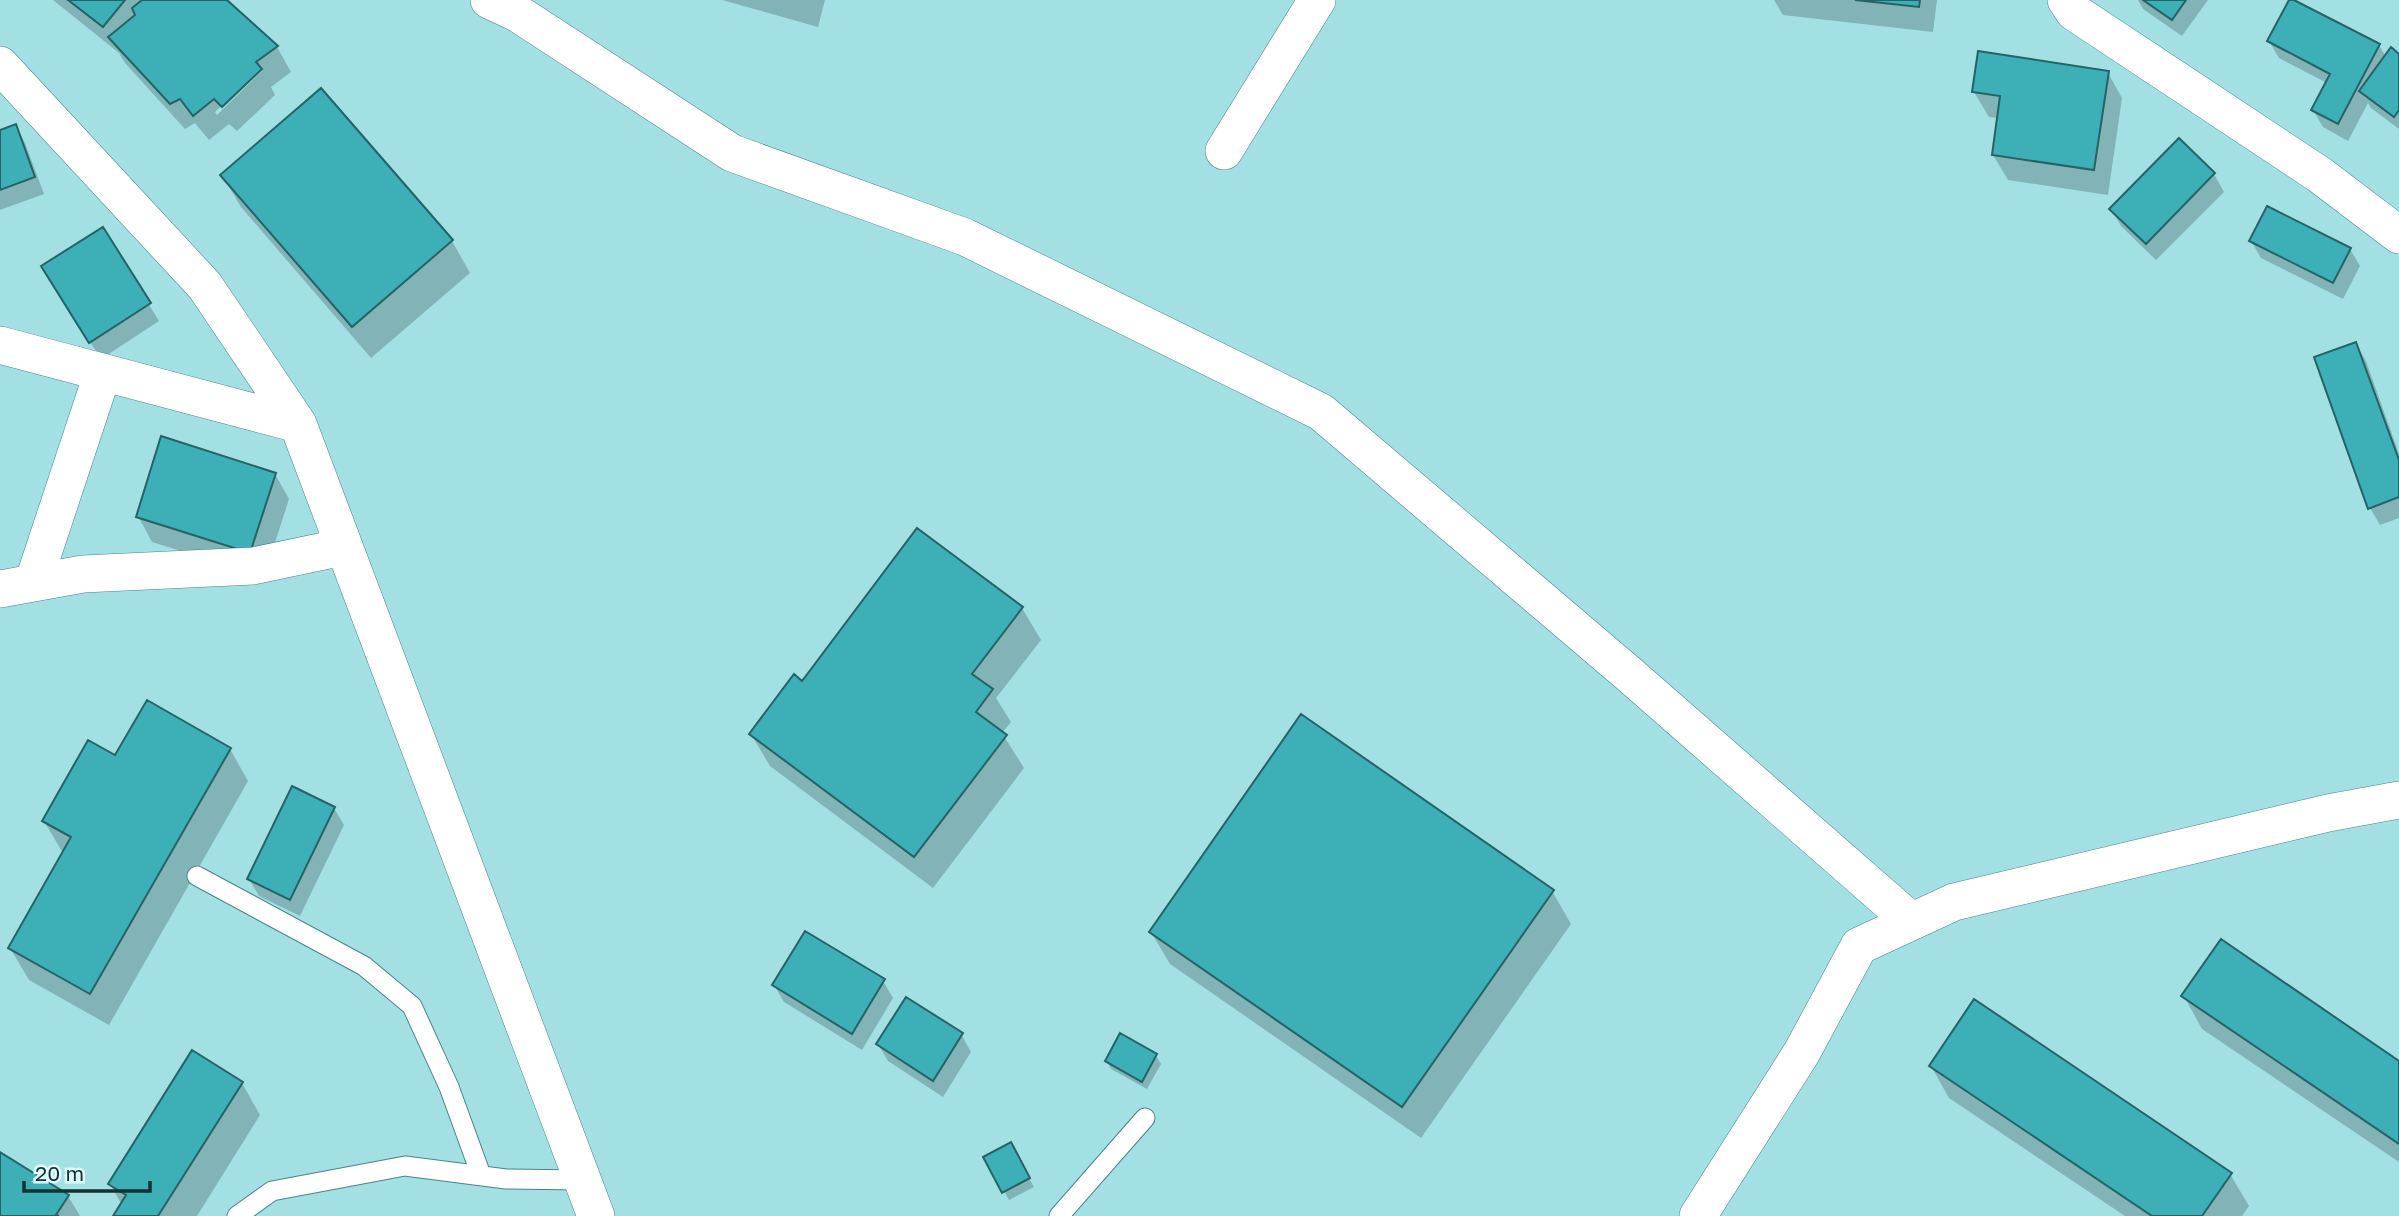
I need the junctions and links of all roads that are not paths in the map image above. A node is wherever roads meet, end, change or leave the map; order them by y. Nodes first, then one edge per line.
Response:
1 (489, 0) edge
2 (1317, 0) edge
3 (2066, 0) edge
4 (0, 65) edge
5 (1224, 151) dead end
6 (2399, 235) edge
7 (0, 345) edge
8 (103, 372) junction
9 (298, 424) junction
10 (343, 547) junction
11 (17, 586) edge
12 (2399, 800) edge
13 (197, 876) dead end
14 (1911, 921) junction
15 (1144, 1118) dead end
16 (481, 1175) junction
17 (582, 1180) junction
18 (237, 1216) edge
19 (596, 1216) edge
20 (1059, 1216) edge
21 (1698, 1216) edge

1 - 14 street
2 - 5 street
3 - 6 street
4 - 9 street
7 - 8 street
8 - 9 street
8 - 11 street
9 - 10 street
10 - 11 street
10 - 17 street
12 - 14 street
13 - 16 lane
14 - 21 street
15 - 20 lane
16 - 17 lane
16 - 18 lane
17 - 19 street

